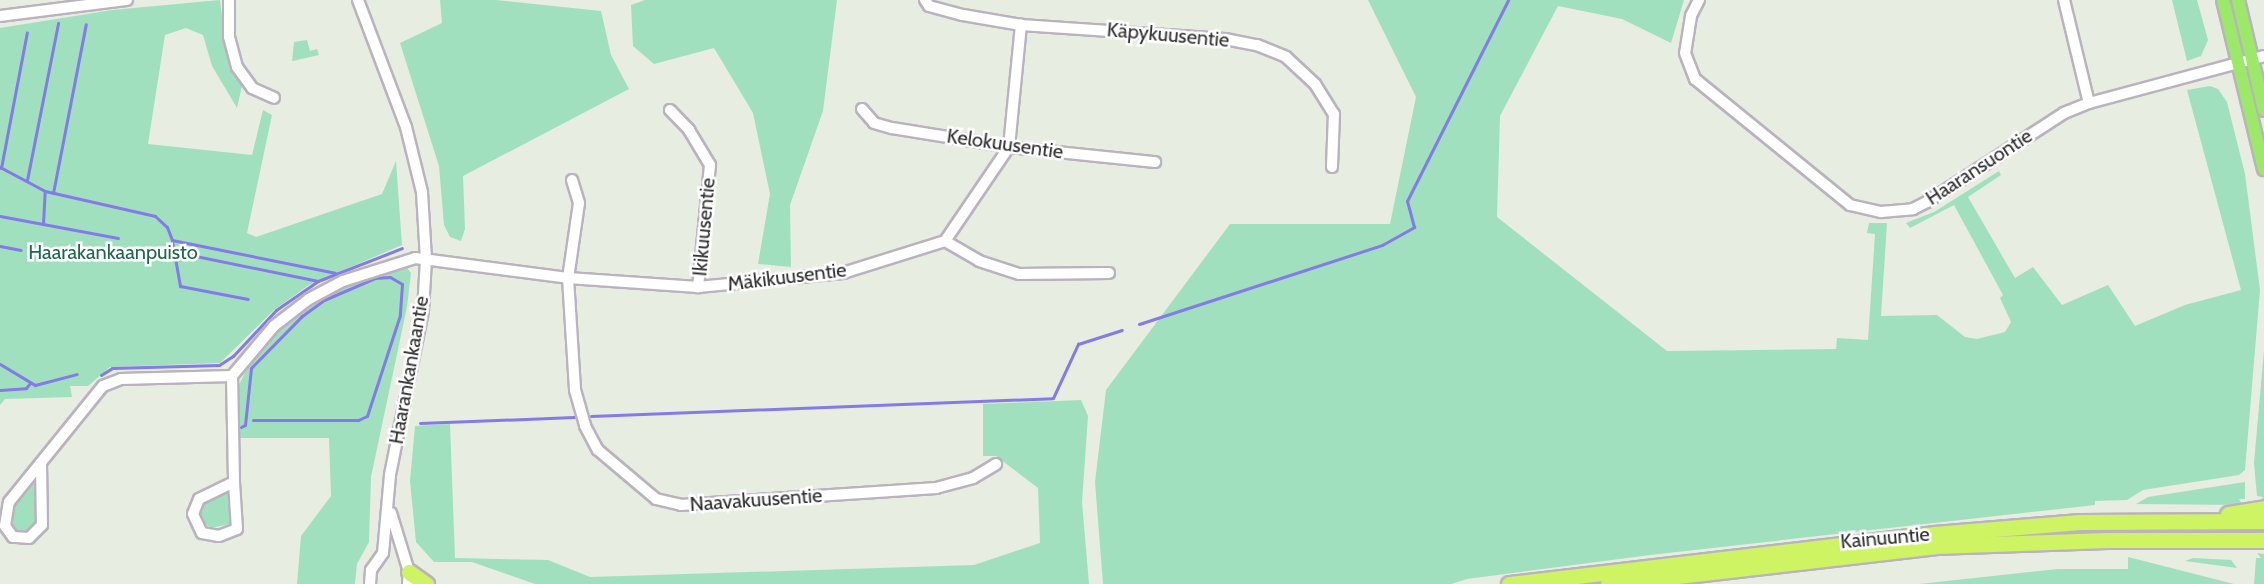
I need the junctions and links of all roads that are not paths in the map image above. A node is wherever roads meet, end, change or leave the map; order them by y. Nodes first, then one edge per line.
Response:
1 (127, 0) edge
2 (229, 0) edge
3 (358, 0) edge
4 (925, 0) edge
5 (1699, 0) edge
6 (2064, 0) edge
7 (2223, 0) edge
8 (2238, 0) edge
9 (105, 1) edge
10 (0, 16) edge
11 (1021, 25) junction
12 (2258, 58) edge
13 (2238, 62) junction
14 (274, 98) dead end
15 (2089, 103) junction
16 (862, 109) dead end
17 (670, 110) dead end
18 (2264, 110) edge
19 (1009, 147) junction
20 (1155, 162) dead end
21 (1332, 167) dead end
22 (2264, 169) edge
23 (572, 180) dead end
24 (945, 241) junction
25 (426, 260) junction
26 (1109, 273) dead end
27 (568, 278) junction
28 (699, 286) junction
29 (232, 376) junction
30 (41, 464) junction
31 (996, 464) dead end
32 (234, 482) junction
33 (388, 499) junction
34 (2264, 508) edge
35 (2186, 520) junction
36 (2264, 521) edge
37 (2223, 540) junction
38 (2264, 540) edge
39 (2264, 550) edge
40 (379, 561) junction
41 (407, 573) edge
42 (370, 584) edge
43 (426, 584) edge
44 (1509, 584) edge
45 (1608, 584) edge

1 - 9 street
2 - 14 street
3 - 25 street, Haarankankaantie
4 - 11 street, Käpykuusentie
5 - 15 street, Haaransuontie
6 - 15 street
7 - 13 main road
8 - 12 main road
9 - 10 street
11 - 19 street
11 - 21 street, Käpykuusentie
12 - 13 street, Haaransuontie
12 - 18 main road
13 - 15 street, Haaransuontie
13 - 22 main road
16 - 19 street, Kelokuusentie
17 - 28 street, Ikikuusentie
19 - 20 street, Kelokuusentie
19 - 24 street
23 - 27 street, Naavakuusentie
24 - 26 street
24 - 28 street, Mäkikuusentie
25 - 27 street, Mäkikuusentie
25 - 29 street, Mäkikuusentie
25 - 33 street, Haarankankaantie
27 - 28 street, Mäkikuusentie
27 - 31 street, Naavakuusentie
29 - 30 street
29 - 32 street
30 - 30 street
32 - 32 street
33 - 40 street, Haarankankaantie
33 - 41 street, Haarankankaantie
34 - 35 highway
35 - 36 highway, Kainuuntie
35 - 44 highway, Kainuuntie
37 - 38 highway, Kainuuntie
37 - 39 highway
37 - 45 highway, Kainuuntie
40 - 41 street
40 - 42 street, Haarankankaantie
41 - 43 highway

